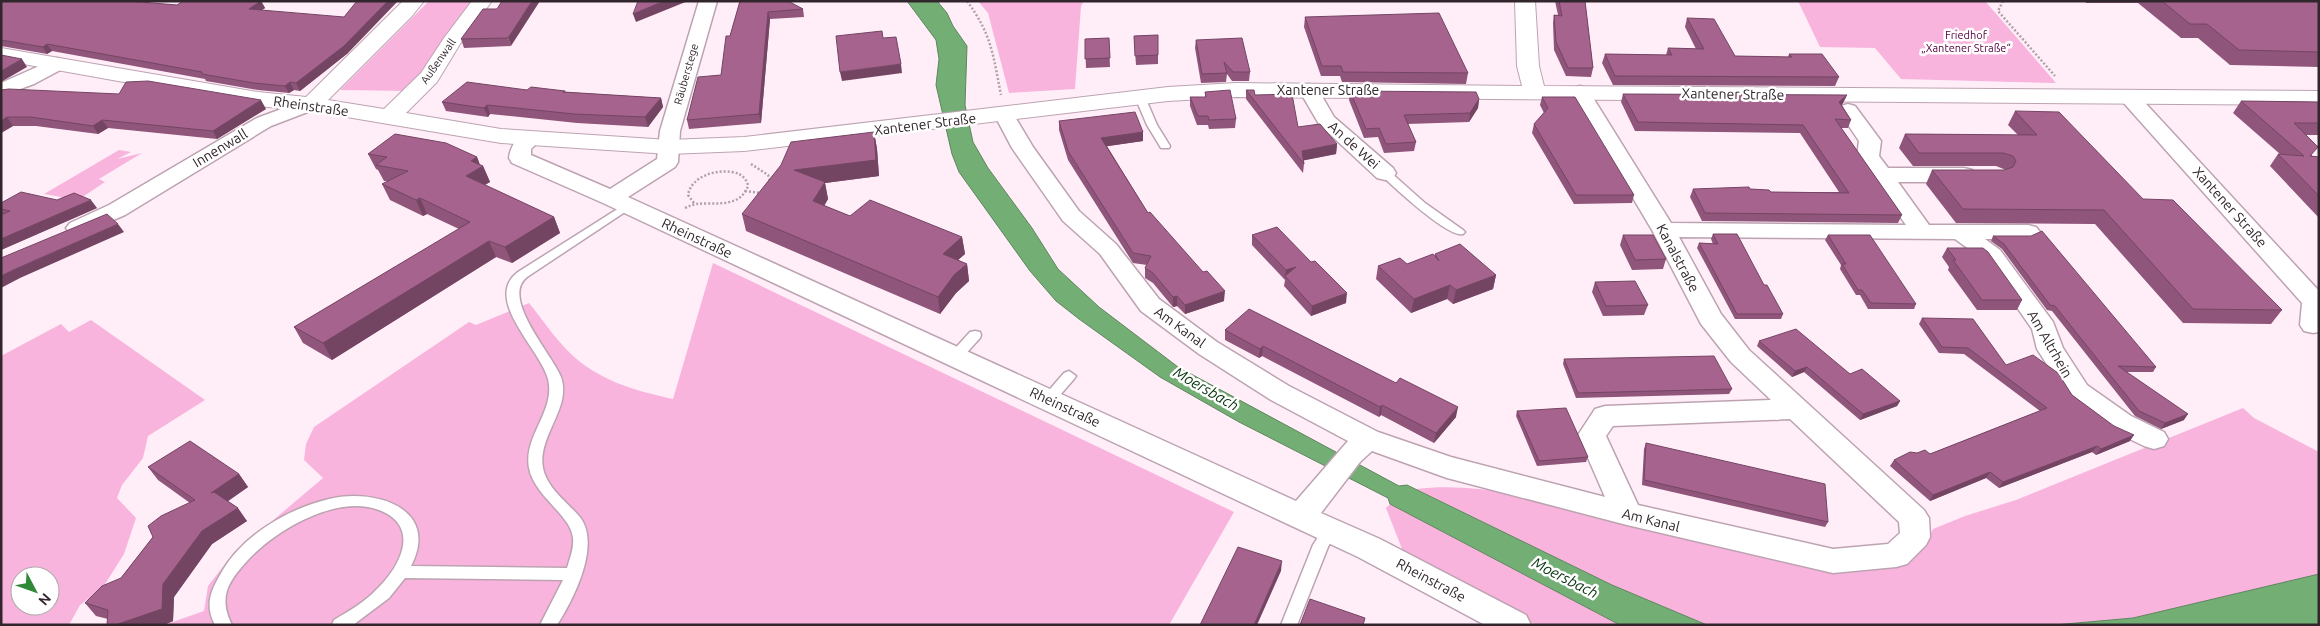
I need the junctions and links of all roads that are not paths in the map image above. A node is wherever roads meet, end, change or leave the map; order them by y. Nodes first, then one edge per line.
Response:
1 (414, 1) edge
2 (482, 1) edge
3 (708, 1) edge
4 (1525, 1) edge
5 (1, 54) edge
6 (57, 64) junction
7 (1, 90) edge
8 (1309, 90) junction
9 (1534, 91) junction
10 (1580, 92) junction
11 (1140, 97) junction
12 (2129, 97) junction
13 (2319, 98) edge
14 (311, 104) junction
15 (1848, 110) dead end
16 (997, 115) junction
17 (389, 117) junction
18 (530, 139) junction
19 (1166, 146) dead end
20 (669, 148) junction
21 (1385, 173) joint
22 (1880, 175) junction
23 (1986, 175) edge
24 (619, 202) junction
25 (1664, 230) junction
26 (1922, 231) junction
27 (1459, 232) dead end
28 (1960, 232) junction
29 (2028, 232) dead end
30 (60, 236) edge
31 (2313, 325) dead end
32 (975, 335) dead end
33 (955, 357) junction
34 (1069, 376) dead end
35 (1048, 399) junction
36 (1796, 409) junction
37 (2154, 439) dead end
38 (1350, 456) junction
39 (1627, 514) junction
40 (1301, 516) junction
41 (1914, 518) joint
42 (1330, 530) junction
43 (401, 572) junction
44 (572, 574) junction
45 (224, 625) edge
46 (340, 625) edge
47 (548, 625) edge
48 (1289, 625) edge
49 (1515, 625) edge

1 - 14 street, Innenwall
2 - 17 street, Außenwall
3 - 20 street, Räuberstege
4 - 9 street
5 - 6 street, Rheinstraße
6 - 7 street
6 - 14 street, Rheinstraße
8 - 9 street, Xantener Straße
8 - 11 street, Xantener Straße
8 - 21 street, An de Wei
9 - 10 street, Xantener Straße
10 - 12 street, Xantener Straße
10 - 25 street, Kanalstraße
11 - 16 street, Xantener Straße
11 - 19 lane
12 - 13 street, Xantener Straße
12 - 31 street, Xantener Straße
14 - 17 street, Rheinstraße
14 - 30 street, Innenwall
15 - 22 street
16 - 20 street, Xantener Straße
16 - 38 street, Am Kanal
17 - 18 street, Rheinstraße
18 - 20 street, Xantener Straße
18 - 24 street, Rheinstraße
20 - 24 street
21 - 27 lane
22 - 23 street
22 - 26 street
24 - 33 street, Rheinstraße
24 - 44 lane
25 - 26 street
25 - 36 street, Kanalstraße
26 - 28 street
28 - 29 street
28 - 37 street, Am Altrhein
32 - 33 lane
33 - 35 street, Rheinstraße
34 - 35 lane
35 - 40 street, Rheinstraße
36 - 39 street
36 - 41 street, Kanalstraße
38 - 39 street, Am Kanal
38 - 40 street
39 - 41 street, Am Kanal
40 - 42 street, Rheinstraße
42 - 48 lane
42 - 49 street, Rheinstraße
43 - 44 lane
43 - 45 lane
43 - 46 lane
44 - 47 lane

